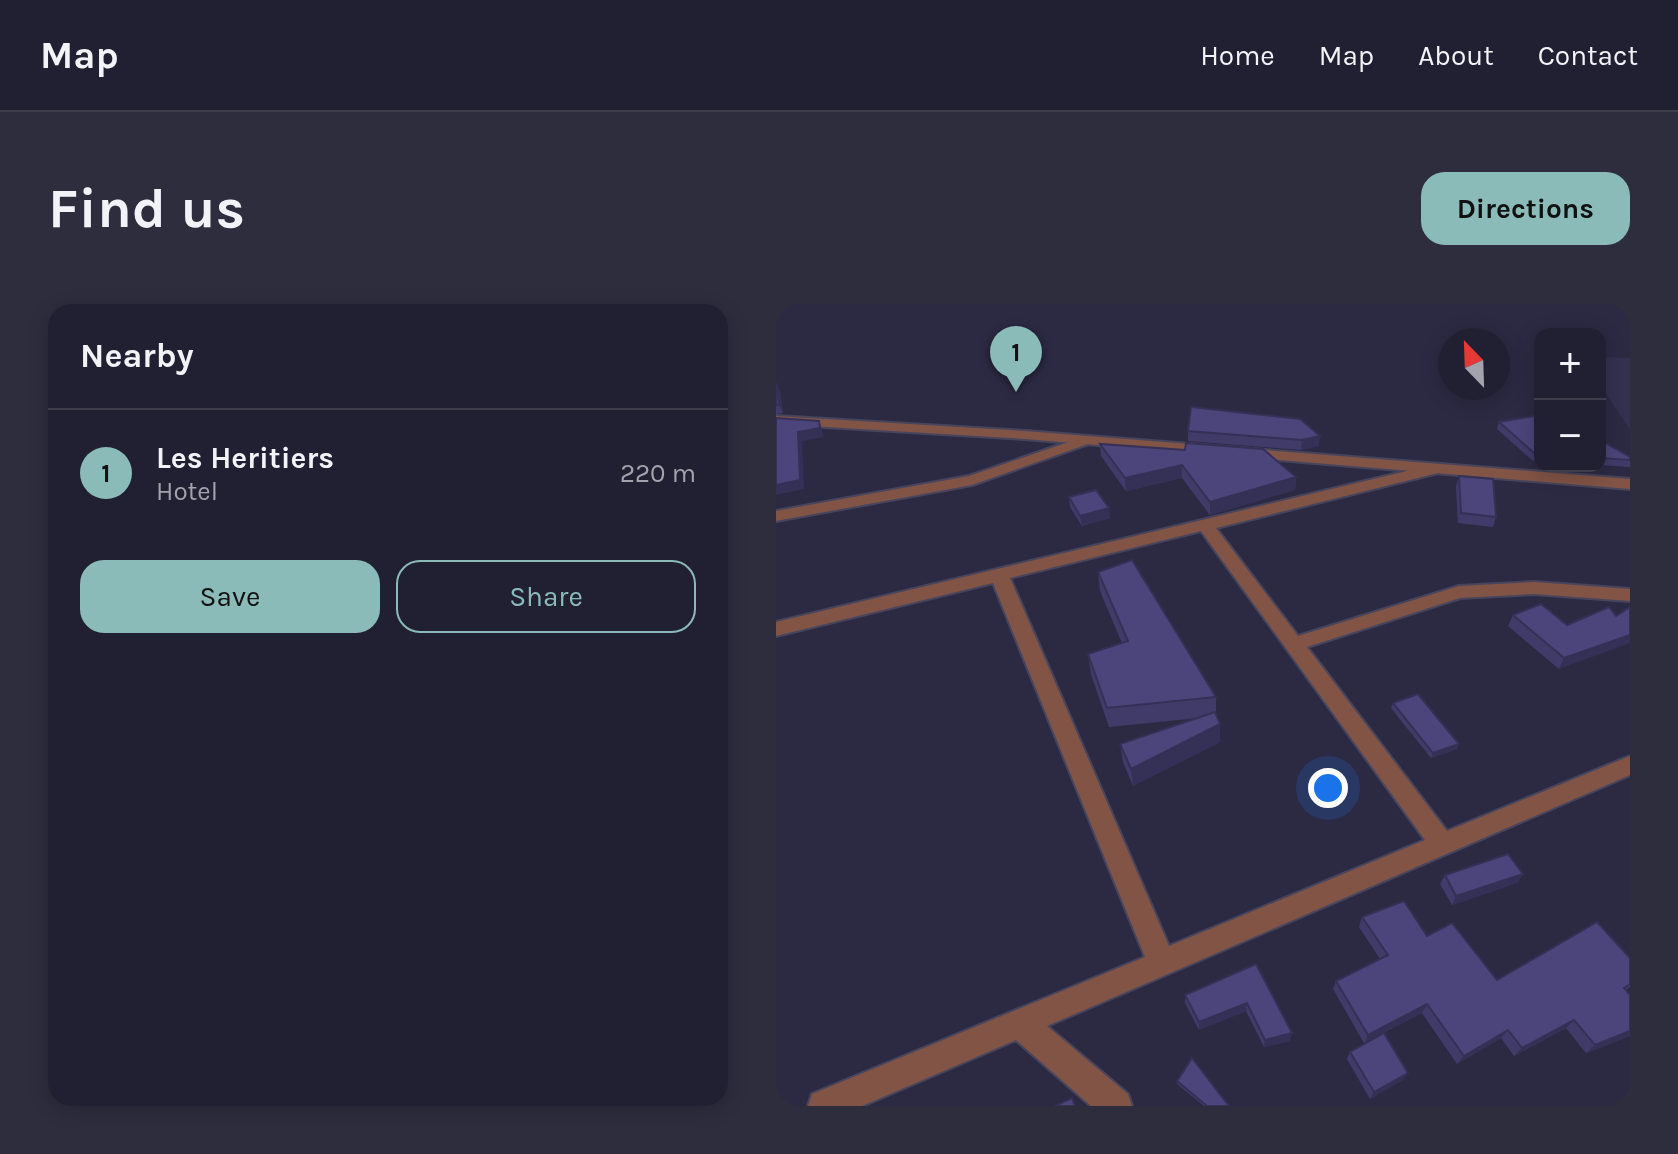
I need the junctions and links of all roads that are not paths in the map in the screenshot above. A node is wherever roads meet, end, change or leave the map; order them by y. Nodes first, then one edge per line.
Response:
1 (776, 420) edge
2 (1086, 440) junction
3 (1432, 470) junction
4 (1630, 484) edge
5 (776, 516) edge
6 (1205, 525) junction
7 (999, 575) junction
8 (1630, 595) edge
9 (776, 629) edge
10 (1294, 644) junction
11 (1630, 765) edge
12 (1443, 845) junction
13 (1162, 964) junction
14 (1020, 1023) junction
15 (824, 1106) edge
16 (1116, 1106) edge

1 - 2 street
2 - 3 street
2 - 5 street
3 - 4 street
3 - 6 street
6 - 7 street
6 - 10 street
7 - 9 street
7 - 13 street
8 - 10 street
10 - 12 street
11 - 12 street
12 - 13 street
13 - 14 street
14 - 15 street
14 - 16 street

